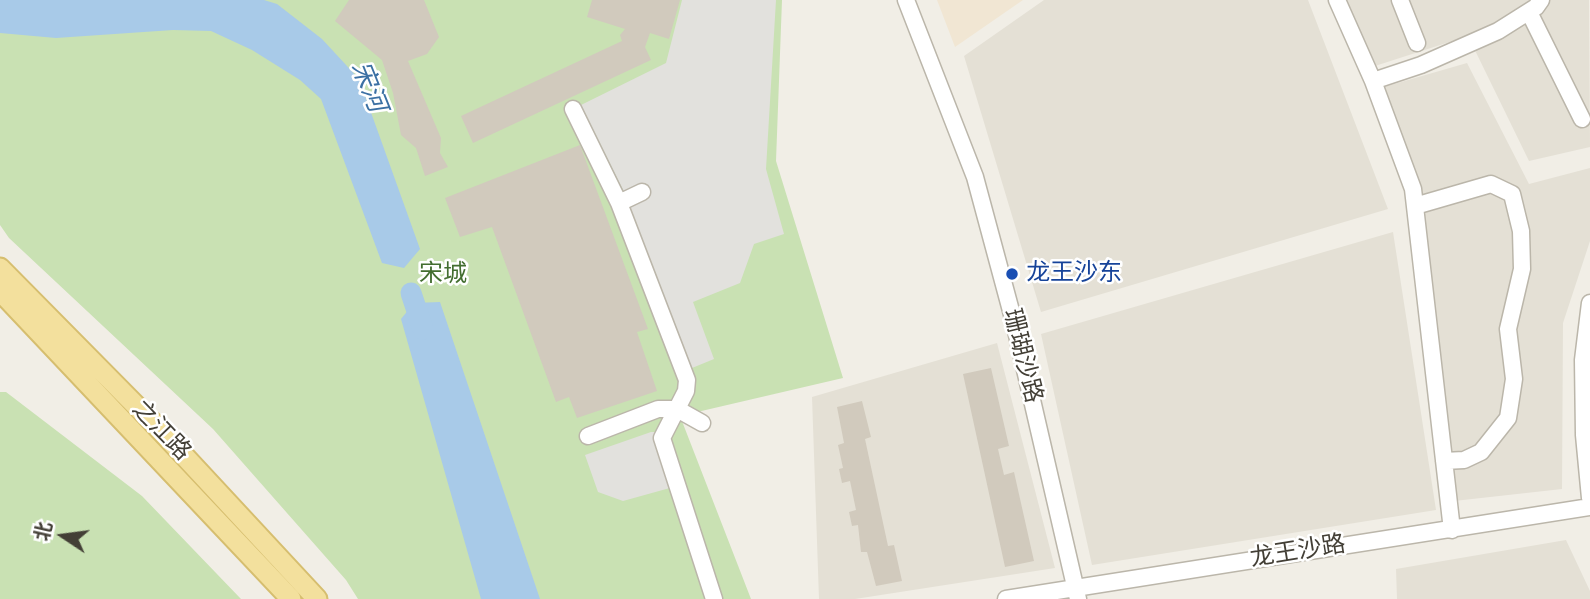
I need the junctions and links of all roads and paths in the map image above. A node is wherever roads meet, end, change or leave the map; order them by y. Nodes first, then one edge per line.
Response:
1 (906, 0) edge
2 (1337, 0) edge
3 (1399, 0) edge
4 (1541, 0) edge
5 (1529, 12) junction
6 (1417, 43) dead end
7 (1373, 81) junction
8 (573, 108) dead end
9 (1582, 119) dead end
10 (642, 192) dead end
11 (619, 203) junction
12 (1415, 206) junction
13 (0, 268) edge
14 (0, 291) edge
15 (1590, 303) edge
16 (677, 409) junction
17 (702, 423) dead end
18 (588, 436) dead end
19 (1444, 461) junction
20 (1590, 498) edge
21 (1590, 507) edge
22 (1452, 530) junction
23 (1078, 593) edge
24 (283, 595) edge
25 (317, 599) edge
26 (714, 599) edge
27 (1006, 599) edge

1 - 23 street, 珊瑚沙路
2 - 7 street
3 - 6 street
4 - 5 street
5 - 7 street
5 - 9 street
7 - 12 street
8 - 11 street
10 - 11 street
11 - 16 street
12 - 19 street
12 - 19 street
13 - 25 main road, 之江路
14 - 24 main road, 之江路
15 - 20 street
16 - 17 street
16 - 18 street
16 - 26 street
19 - 22 street
21 - 22 street, 龙王沙路
22 - 23 street, 龙王沙路
23 - 27 street, 龙王沙路

